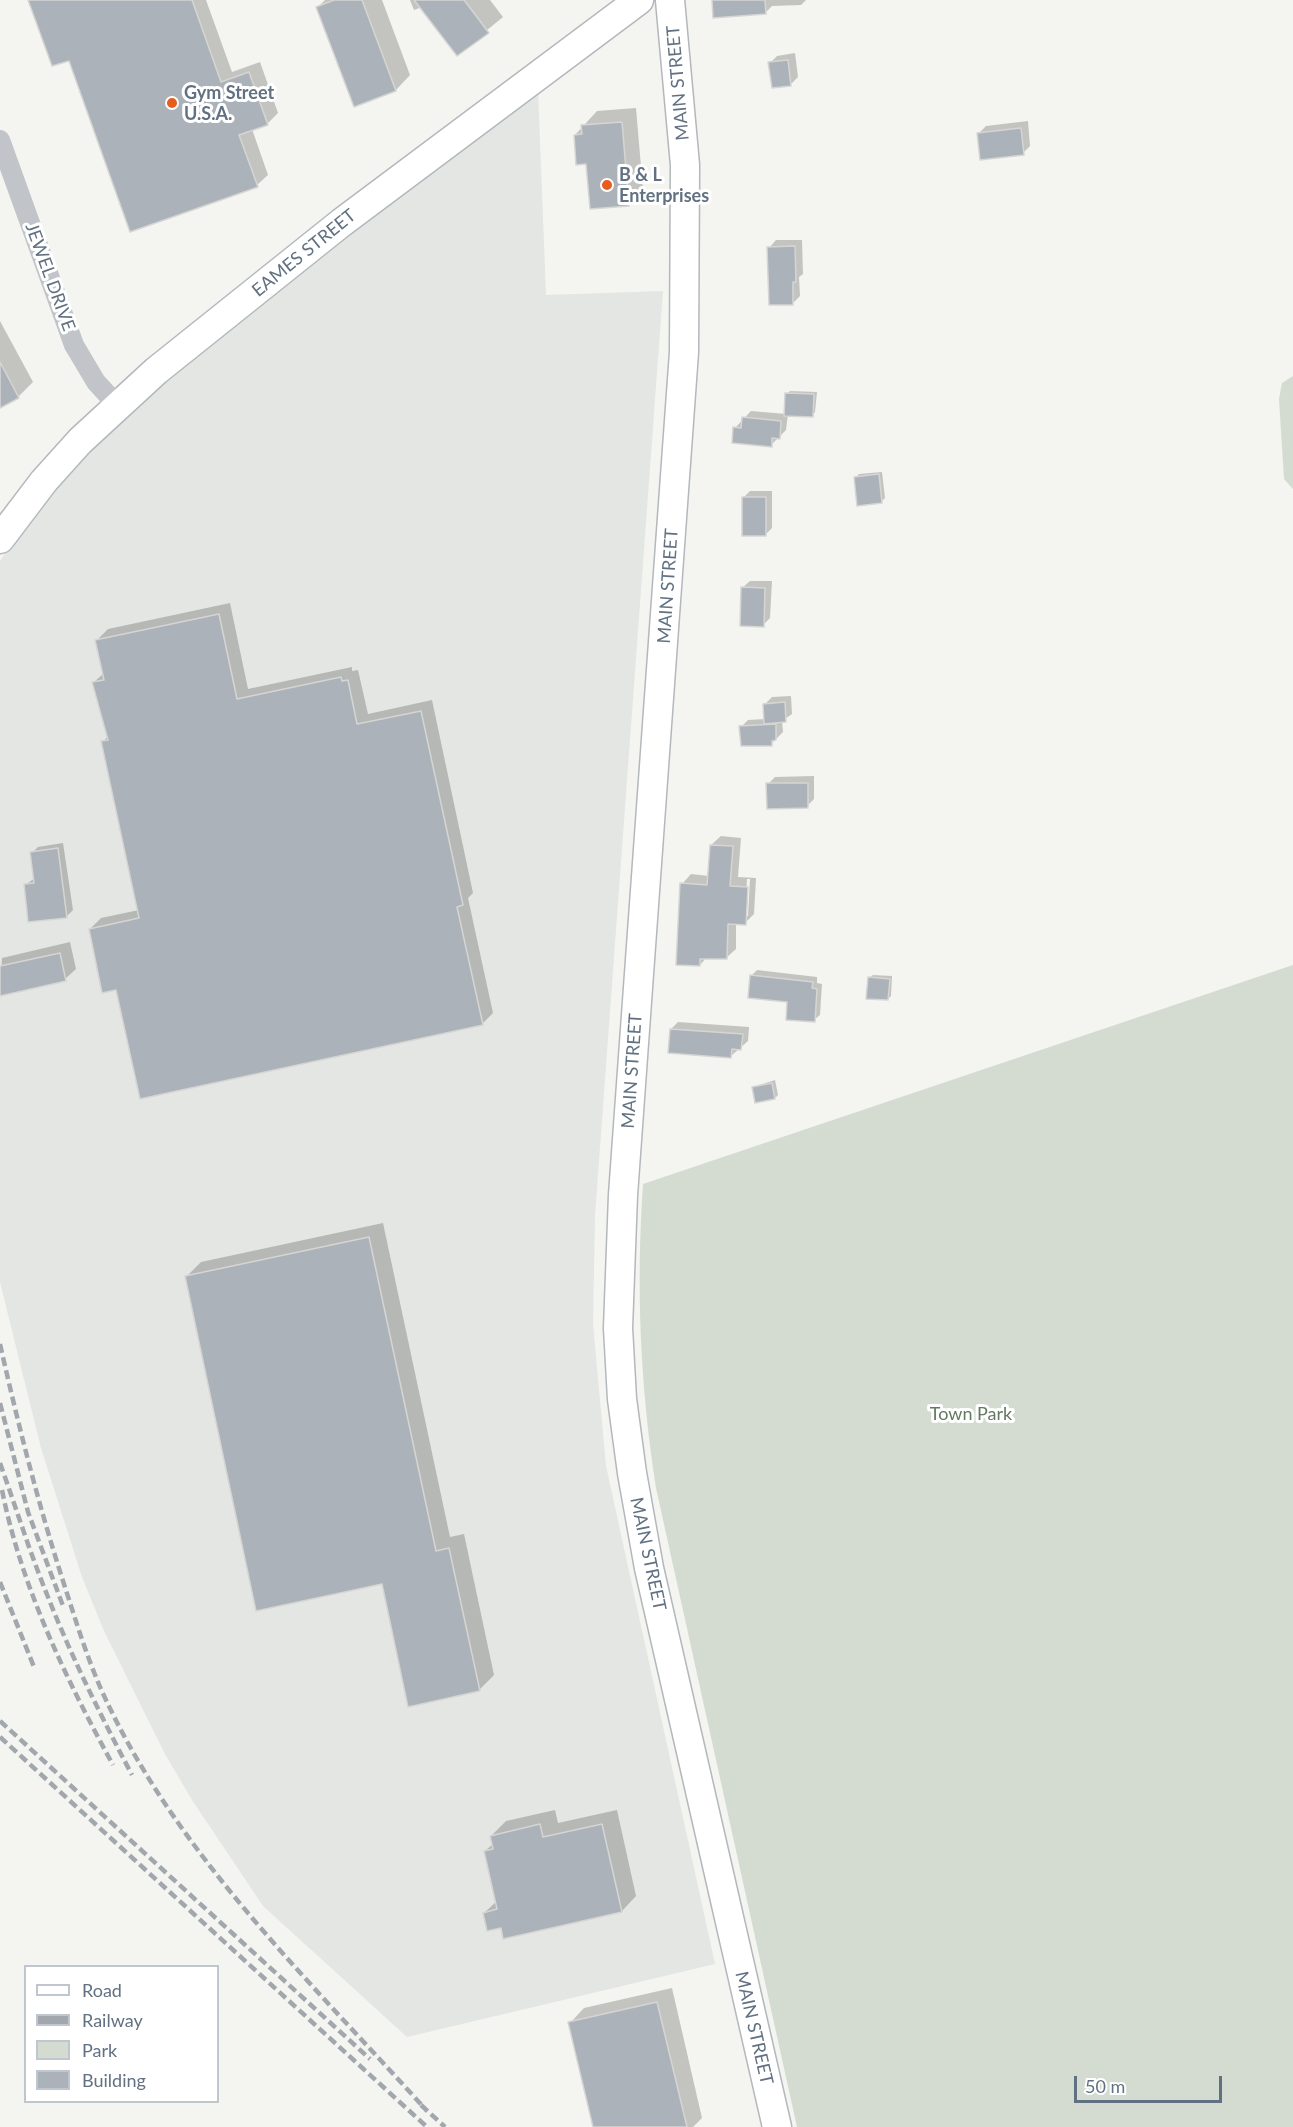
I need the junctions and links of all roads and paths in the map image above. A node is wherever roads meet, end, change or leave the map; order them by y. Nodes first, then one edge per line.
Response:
1 (639, 0) edge
2 (670, 0) edge
3 (0, 140) edge
4 (117, 405) junction
5 (0, 539) edge
6 (777, 2127) edge

1 - 4 main road, EAMES STREET
2 - 6 main road, MAIN STREET
3 - 4 street, JEWEL DRIVE
4 - 5 main road, EAMES STREET

